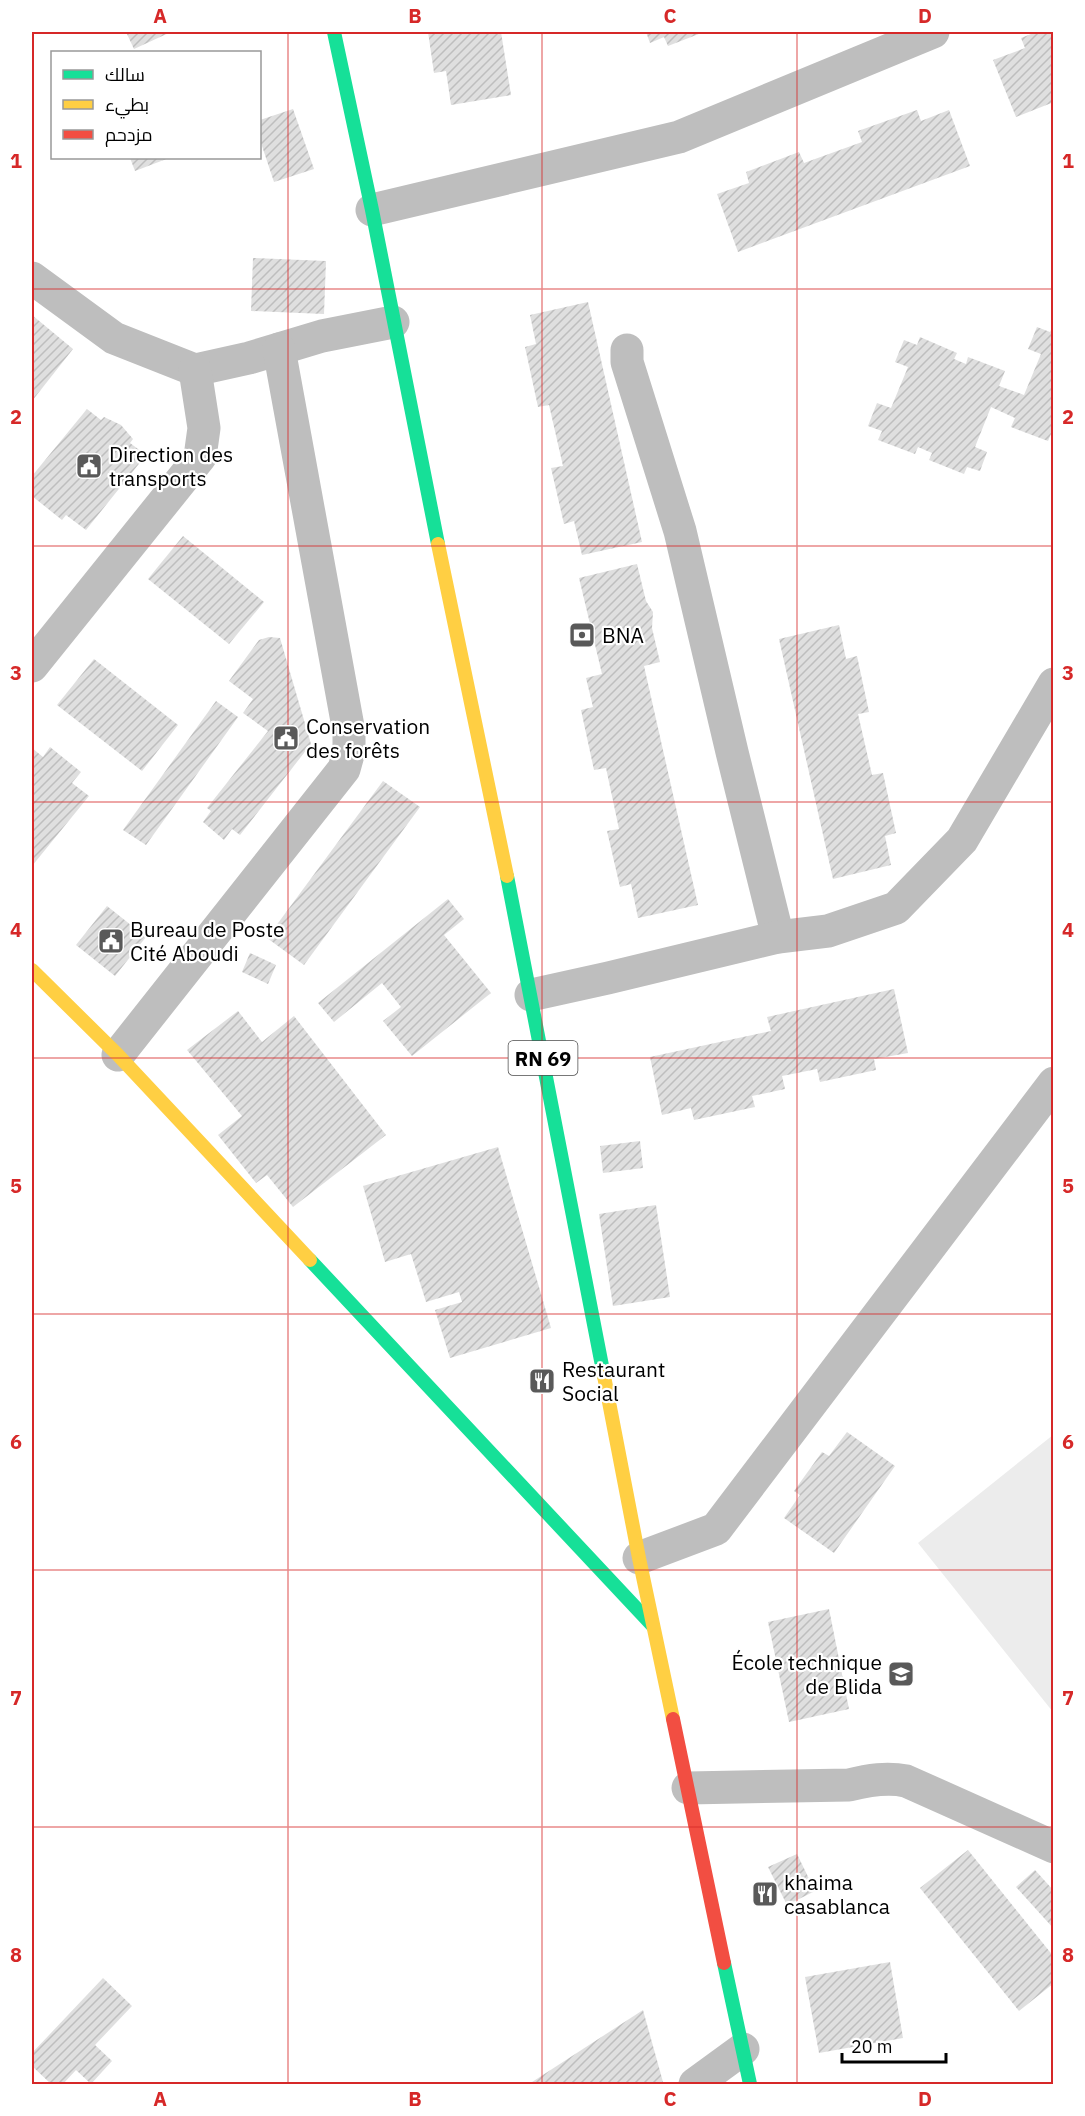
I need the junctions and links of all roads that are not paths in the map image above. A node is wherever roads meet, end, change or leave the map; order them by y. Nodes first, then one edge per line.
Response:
1 (334, 32) edge
2 (933, 32) edge
3 (372, 210) junction
4 (32, 278) edge
5 (393, 322) junction
6 (279, 349) junction
7 (627, 350) dead end
8 (195, 370) junction
9 (32, 666) edge
10 (1053, 684) edge
11 (778, 937) junction
12 (32, 970) edge
13 (531, 995) junction
14 (118, 1055) junction
15 (1053, 1083) edge
16 (639, 1558) junction
17 (653, 1626) junction
18 (688, 1788) junction
19 (1053, 1847) edge
20 (743, 2049) junction
21 (695, 2085) edge
22 (750, 2085) edge

1 - 3 main road, RN 69
2 - 3 street
3 - 5 main road, RN 69
4 - 8 street
5 - 6 street
5 - 13 main road, RN 69
6 - 8 street
6 - 14 street
7 - 11 street
8 - 9 street
10 - 11 street
11 - 13 street
12 - 14 main road
13 - 16 main road, RN 69
14 - 17 main road
15 - 16 street
16 - 17 main road, RN 69
17 - 18 main road, RN 69
18 - 19 street
18 - 20 main road, RN 69
20 - 21 street
20 - 22 main road, RN 69

